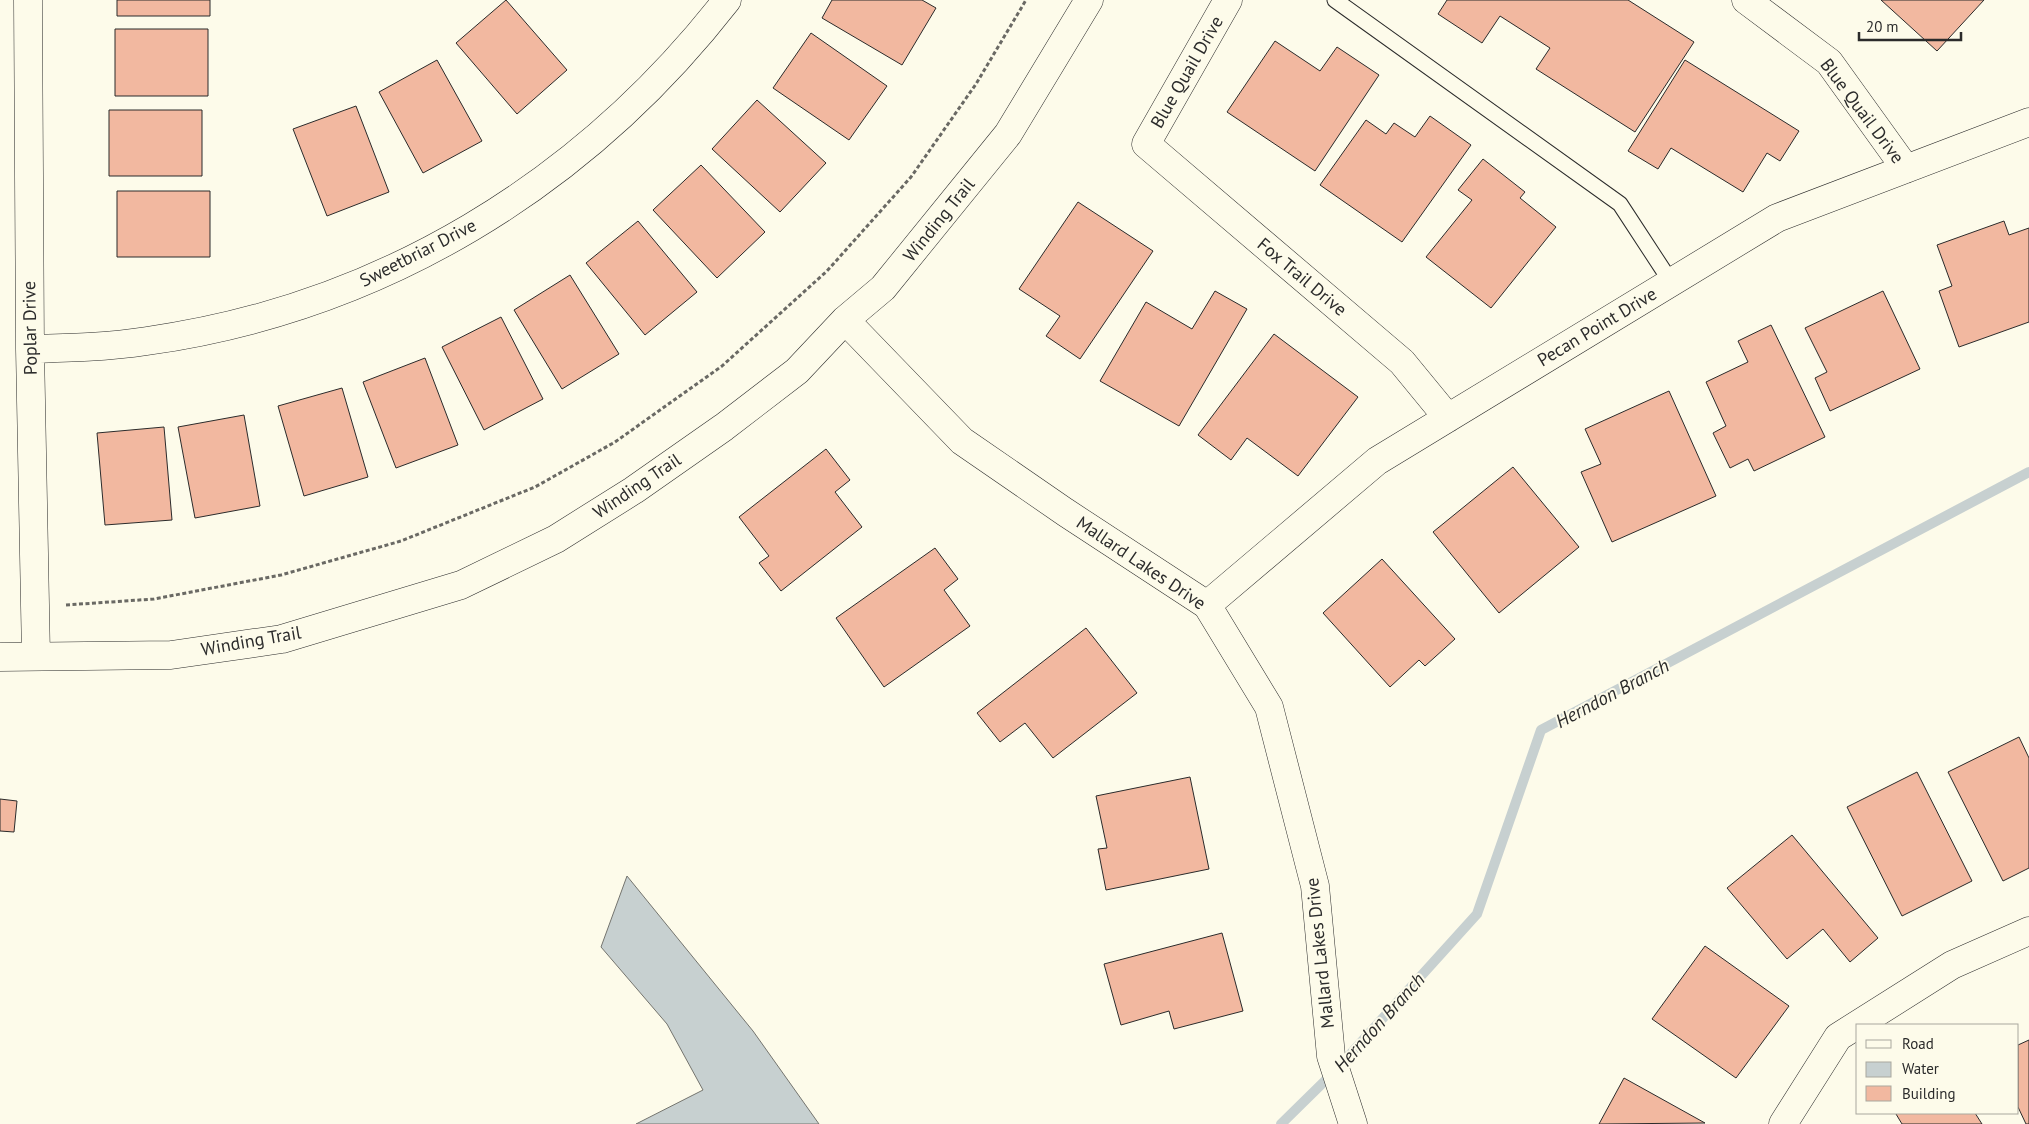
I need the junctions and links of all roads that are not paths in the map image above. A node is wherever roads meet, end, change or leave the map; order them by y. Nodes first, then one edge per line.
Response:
1 (28, 0) edge
2 (727, 0) edge
3 (1089, 0) edge
4 (1228, 0) edge
5 (1334, 0) edge
6 (1746, 0) edge
7 (2029, 122) edge
8 (1146, 144) joint
9 (1906, 169) junction
10 (1671, 282) junction
11 (845, 320) junction
12 (30, 349) junction
13 (1448, 418) junction
14 (1207, 604) junction
15 (0, 656) edge
16 (36, 656) junction
17 (2029, 931) edge
18 (1859, 1024) edge
19 (1856, 1026) edge
20 (1353, 1124) edge
21 (1783, 1124) edge

1 - 12 street, Poplar Drive
2 - 12 street, Sweetbriar Drive
3 - 11 street, Winding Trail
4 - 8 street, Blue Quail Drive
5 - 10 lane
6 - 9 street, Blue Quail Drive
7 - 9 street, Pecan Point Drive
8 - 13 street, Fox Trail Drive
9 - 10 street, Pecan Point Drive
10 - 13 street, Pecan Point Drive
11 - 14 street, Mallard Lakes Drive
11 - 16 street, Winding Trail
12 - 16 street, Poplar Drive
13 - 14 street, Pecan Point Drive
14 - 20 street, Mallard Lakes Drive
15 - 16 street, Winding Trail
17 - 18 street
19 - 21 street

